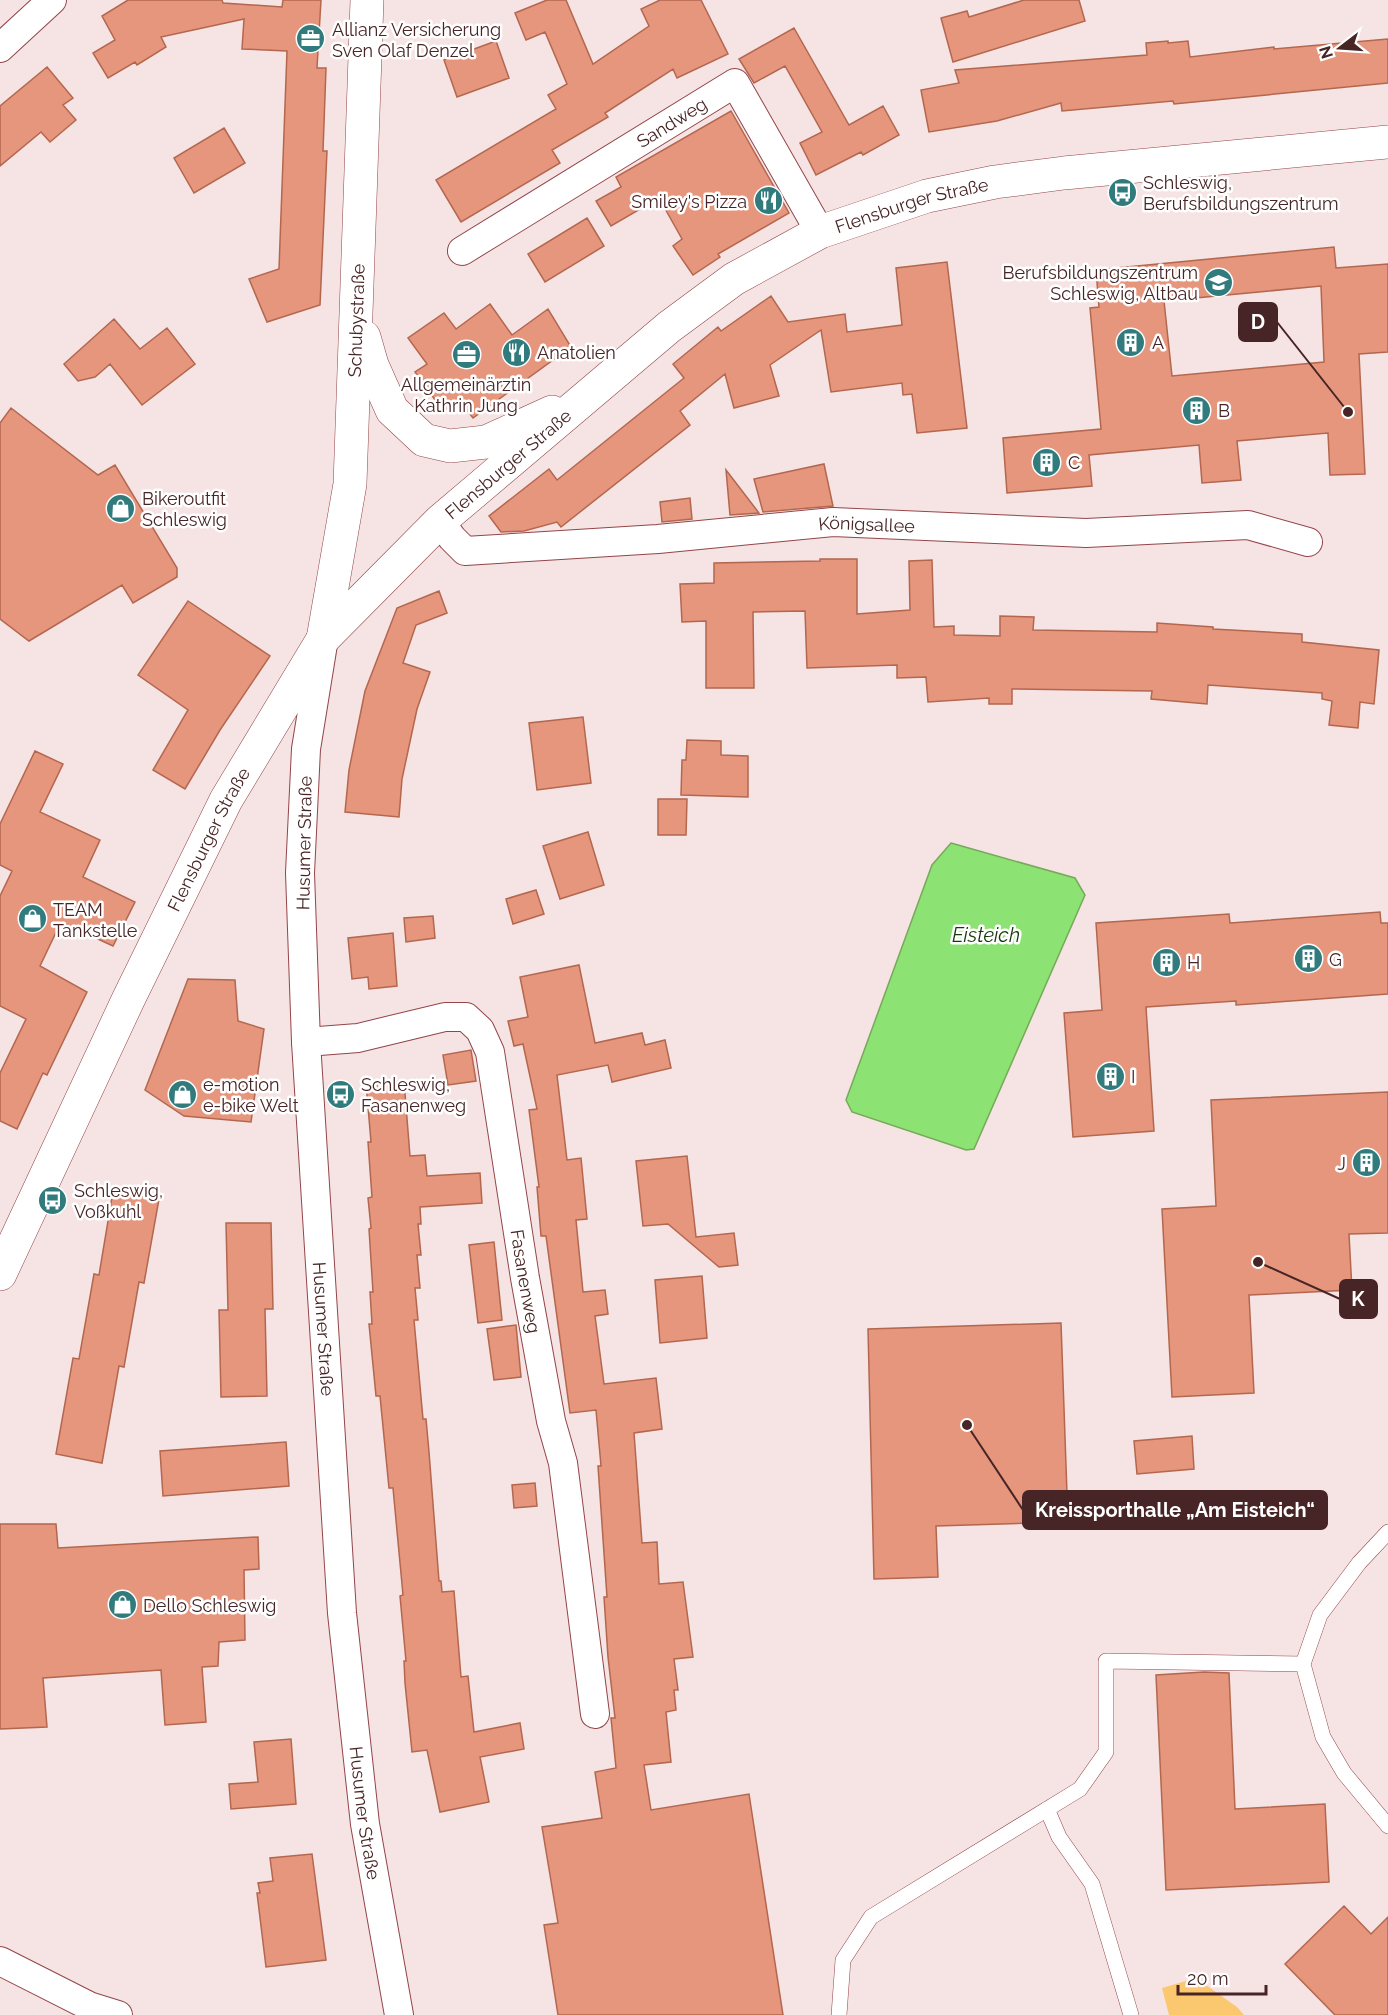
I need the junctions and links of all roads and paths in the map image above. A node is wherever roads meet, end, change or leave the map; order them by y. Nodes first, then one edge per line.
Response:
1 (52, 0) edge
2 (367, 0) edge
3 (0, 48) edge
4 (1388, 142) edge
5 (820, 232) junction
6 (462, 251) dead end
7 (357, 313) junction
8 (587, 396) junction
9 (440, 521) junction
10 (1308, 542) dead end
11 (323, 639) junction
12 (306, 1042) junction
13 (0, 1274) edge
14 (1388, 1532) edge
15 (1303, 1664) junction
16 (595, 1714) dead end
17 (1047, 1809) junction
18 (1388, 1826) edge
19 (0, 1961) edge
20 (118, 2015) edge
21 (399, 2015) edge
22 (839, 2015) edge
23 (1131, 2015) edge

1 - 3 street
2 - 7 street, Schubystraße
4 - 5 street, Flensburger Straße
5 - 6 street, Sandweg
5 - 8 street, Flensburger Straße
7 - 8 street
7 - 11 street, Schubystraße
8 - 9 street, Flensburger Straße
9 - 10 street, Königsallee
9 - 11 street, Flensburger Straße
11 - 12 street, Husumer Straße
11 - 13 street, Flensburger Straße
12 - 16 street, Fasanenweg
12 - 21 street, Husumer Straße
14 - 15 lane
15 - 17 lane
15 - 18 lane
17 - 22 lane
17 - 23 lane
19 - 20 street

